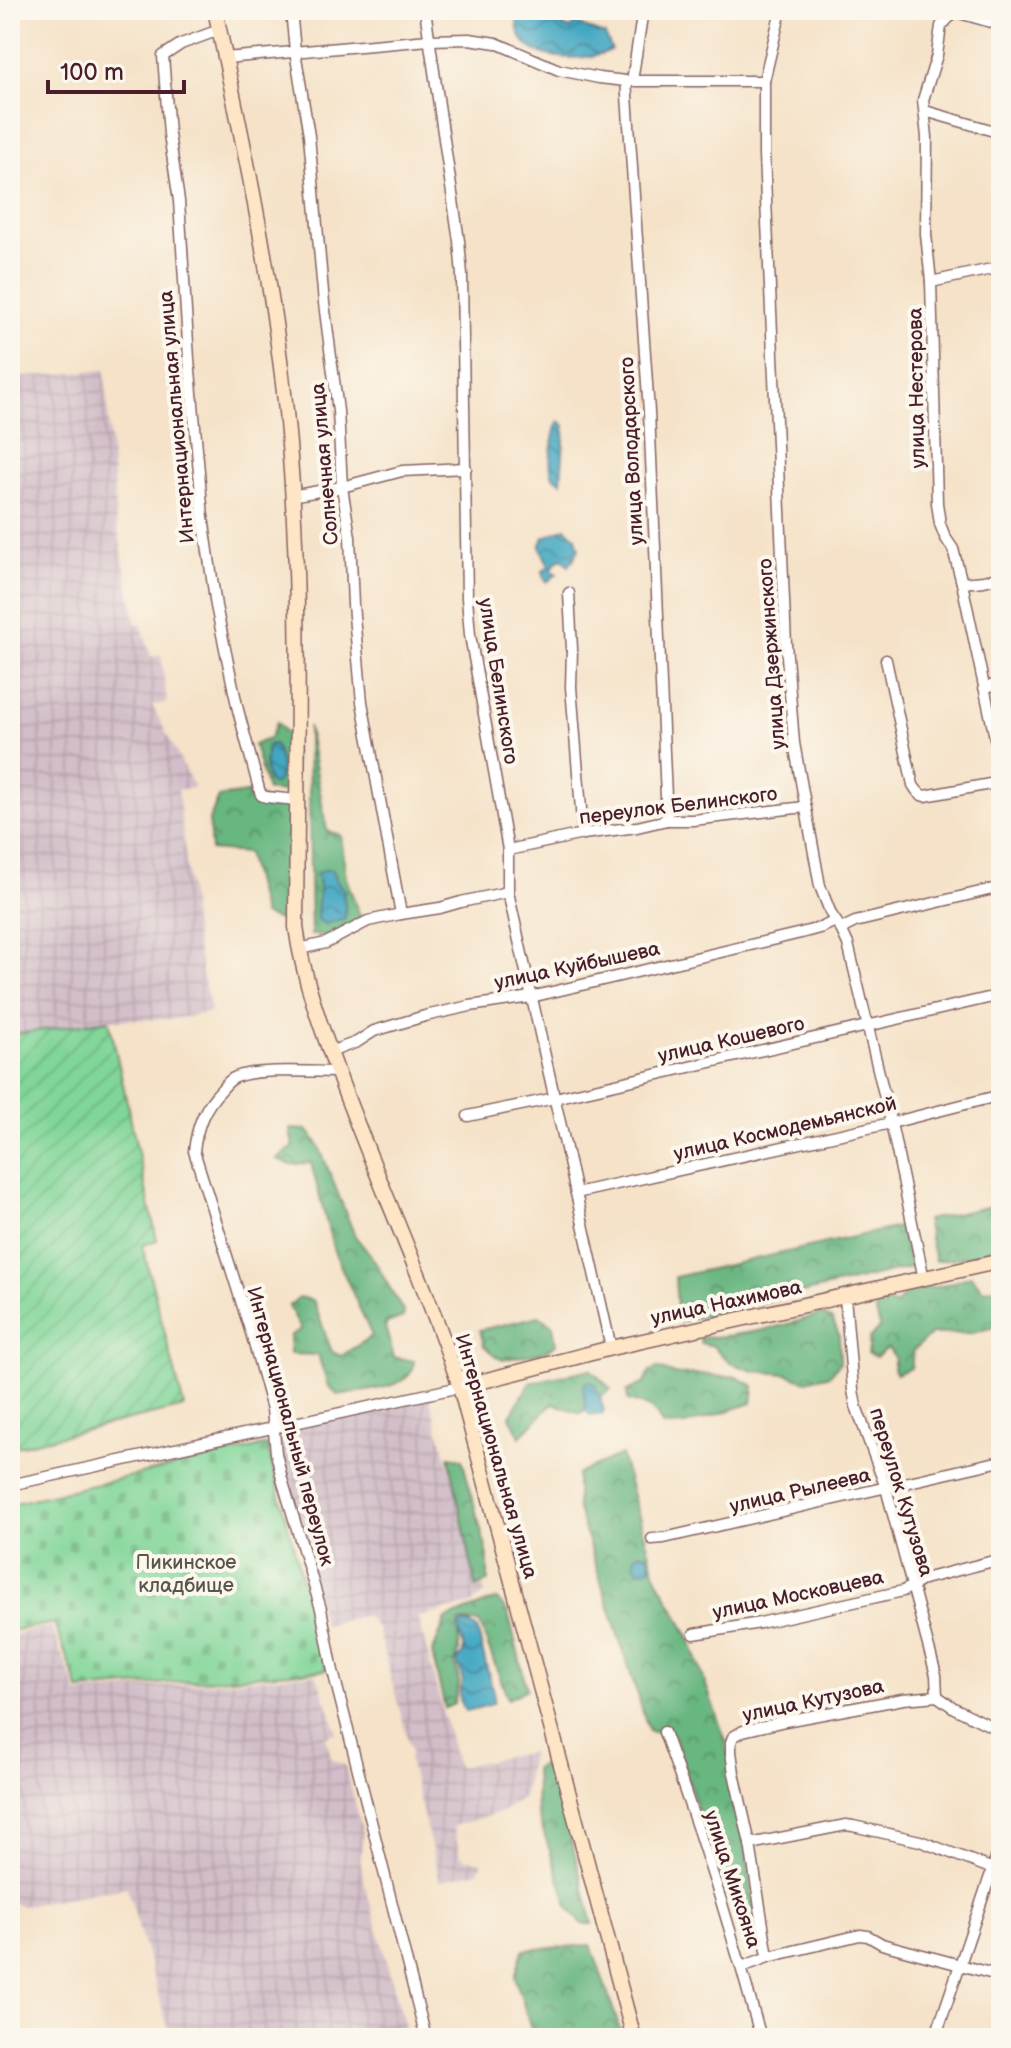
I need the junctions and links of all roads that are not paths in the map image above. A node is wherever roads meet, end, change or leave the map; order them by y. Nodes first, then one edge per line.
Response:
1 (215, 10) edge
2 (291, 10) edge
3 (425, 10) edge
4 (643, 10) edge
5 (781, 10) edge
6 (956, 11) edge
7 (1001, 25) edge
8 (219, 30) junction
9 (429, 40) junction
10 (295, 51) junction
11 (225, 58) junction
12 (629, 81) junction
13 (764, 81) junction
14 (925, 111) junction
15 (1001, 133) edge
16 (1001, 267) edge
17 (931, 282) junction
18 (466, 468) junction
19 (342, 487) junction
20 (291, 496) junction
21 (1001, 577) edge
22 (962, 583) junction
23 (569, 593) dead end
24 (886, 660) dead end
25 (1001, 684) edge
26 (984, 687) junction
27 (1001, 766) edge
28 (1001, 782) edge
29 (297, 800) junction
30 (805, 807) junction
31 (667, 820) junction
32 (583, 834) junction
33 (508, 850) junction
34 (1001, 887) edge
35 (508, 892) junction
36 (401, 914) junction
37 (838, 925) junction
38 (299, 949) junction
39 (1001, 995) edge
40 (531, 997) junction
41 (868, 1026) junction
42 (330, 1052) junction
43 (338, 1072) junction
44 (1001, 1095) edge
45 (555, 1098) junction
46 (468, 1116) dead end
47 (891, 1123) junction
48 (576, 1193) junction
49 (1001, 1261) edge
50 (924, 1279) junction
51 (845, 1297) junction
52 (611, 1348) junction
53 (460, 1387) junction
54 (275, 1429) junction
55 (1001, 1461) edge
56 (10, 1485) edge
57 (886, 1488) junction
58 (652, 1539) dead end
59 (1001, 1559) edge
60 (913, 1586) junction
61 (694, 1634) dead end
62 (937, 1696) junction
63 (1001, 1731) edge
64 (664, 1732) dead end
65 (750, 1844) junction
66 (1001, 1844) edge
67 (997, 1868) edge
68 (768, 1957) junction
69 (960, 1966) junction
70 (742, 1967) junction
71 (1001, 1976) edge
72 (426, 2038) edge
73 (634, 2038) edge
74 (761, 2038) edge
75 (935, 2038) edge

1 - 8 main road, Интернациональная улица
2 - 10 street, Солнечная улица
3 - 9 street, улица Белинского
4 - 12 street, улица Володарского
5 - 13 street, улица Дзержинского
6 - 7 street
6 - 14 street, улица Нестерова
8 - 11 main road, Интернациональная улица
8 - 29 street, Интернациональная улица
9 - 10 street
9 - 12 street
9 - 18 street, улица Белинского
10 - 11 street
10 - 19 street, Солнечная улица
11 - 20 main road, Интернациональная улица
12 - 13 street
12 - 31 street, улица Володарского
13 - 30 street, улица Дзержинского
14 - 15 street
14 - 17 street, улица Нестерова
16 - 17 street
17 - 22 street, улица Нестерова
18 - 19 street
18 - 33 street, улица Белинского
19 - 20 street
19 - 36 street, Солнечная улица
20 - 29 main road, Интернациональная улица
21 - 22 street
22 - 26 street, улица Нестерова
23 - 32 street
24 - 28 street
25 - 26 street
26 - 27 street, улица Нестерова
29 - 38 main road, Интернациональная улица
30 - 31 street, переулок Белинского
30 - 37 street, улица Дзержинского
31 - 32 street, переулок Белинского
32 - 33 street, переулок Белинского
33 - 35 street, улица Белинского
34 - 37 street, улица Куйбышева
35 - 36 street
35 - 40 street, улица Белинского
36 - 38 street
37 - 40 street, улица Куйбышева
37 - 41 street, улица Дзержинского
38 - 42 main road, Интернациональная улица
39 - 41 street, улица Кошевого
40 - 42 street, улица Куйбышева
40 - 45 street, улица Белинского
41 - 45 street, улица Кошевого
41 - 47 street, улица Дзержинского
42 - 43 main road, Интернациональная улица
43 - 53 main road, Интернациональная улица
43 - 54 street, Интернациональный переулок
44 - 47 street, улица Космодемьянской
45 - 46 street, улица Кошевого
45 - 48 street, улица Белинского
47 - 48 street, улица Космодемьянской
47 - 50 street, улица Дзержинского
48 - 52 street, улица Белинского
49 - 50 main road, улица Нахимова
50 - 51 main road, улица Нахимова
51 - 52 main road, улица Нахимова
51 - 57 street, переулок Кутузова
52 - 53 main road, улица Нахимова
53 - 54 street
53 - 73 main road, Интернациональная улица
54 - 56 street
54 - 72 street, Интернациональный переулок
55 - 57 street, улица Рылеева
57 - 58 street, улица Рылеева
57 - 60 street, переулок Кутузова
59 - 60 street, улица Московцева
60 - 61 street, улица Московцева
60 - 62 street, переулок Кутузова
62 - 63 street
62 - 65 street, улица Кутузова
64 - 70 street, улица Микояна
65 - 67 street
65 - 68 street
66 - 67 street
67 - 69 street
68 - 69 street
68 - 70 street
69 - 71 street
69 - 75 street
70 - 74 street, улица Микояна

